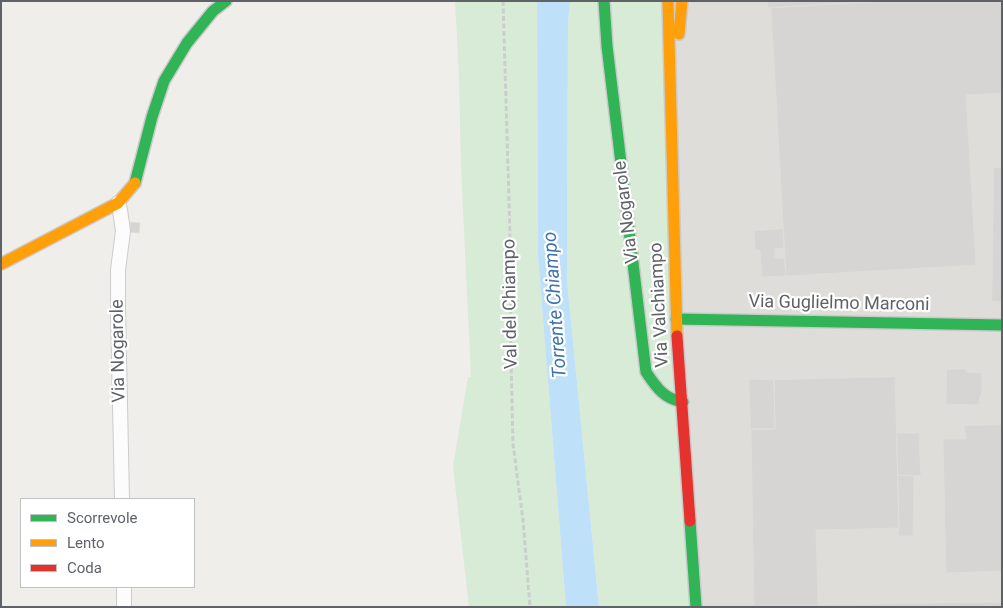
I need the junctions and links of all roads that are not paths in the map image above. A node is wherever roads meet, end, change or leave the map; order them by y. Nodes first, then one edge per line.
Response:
1 (226, 1) edge
2 (604, 1) edge
3 (668, 1) edge
4 (682, 1) edge
5 (670, 97) junction
6 (118, 203) junction
7 (1, 264) edge
8 (676, 319) junction
9 (1002, 325) edge
10 (682, 402) junction
11 (122, 498) edge
12 (124, 588) edge
13 (124, 607) edge
14 (696, 607) edge

1 - 6 street
2 - 10 street, Via Nogarole
3 - 5 street, Via Valchiampo
4 - 5 street
5 - 8 street, Via Valchiampo
6 - 7 street
6 - 11 street, Via Nogarole
8 - 9 street, Via Guglielmo Marconi
8 - 10 street, Via Valchiampo
10 - 14 street, Via Valchiampo
12 - 13 street

